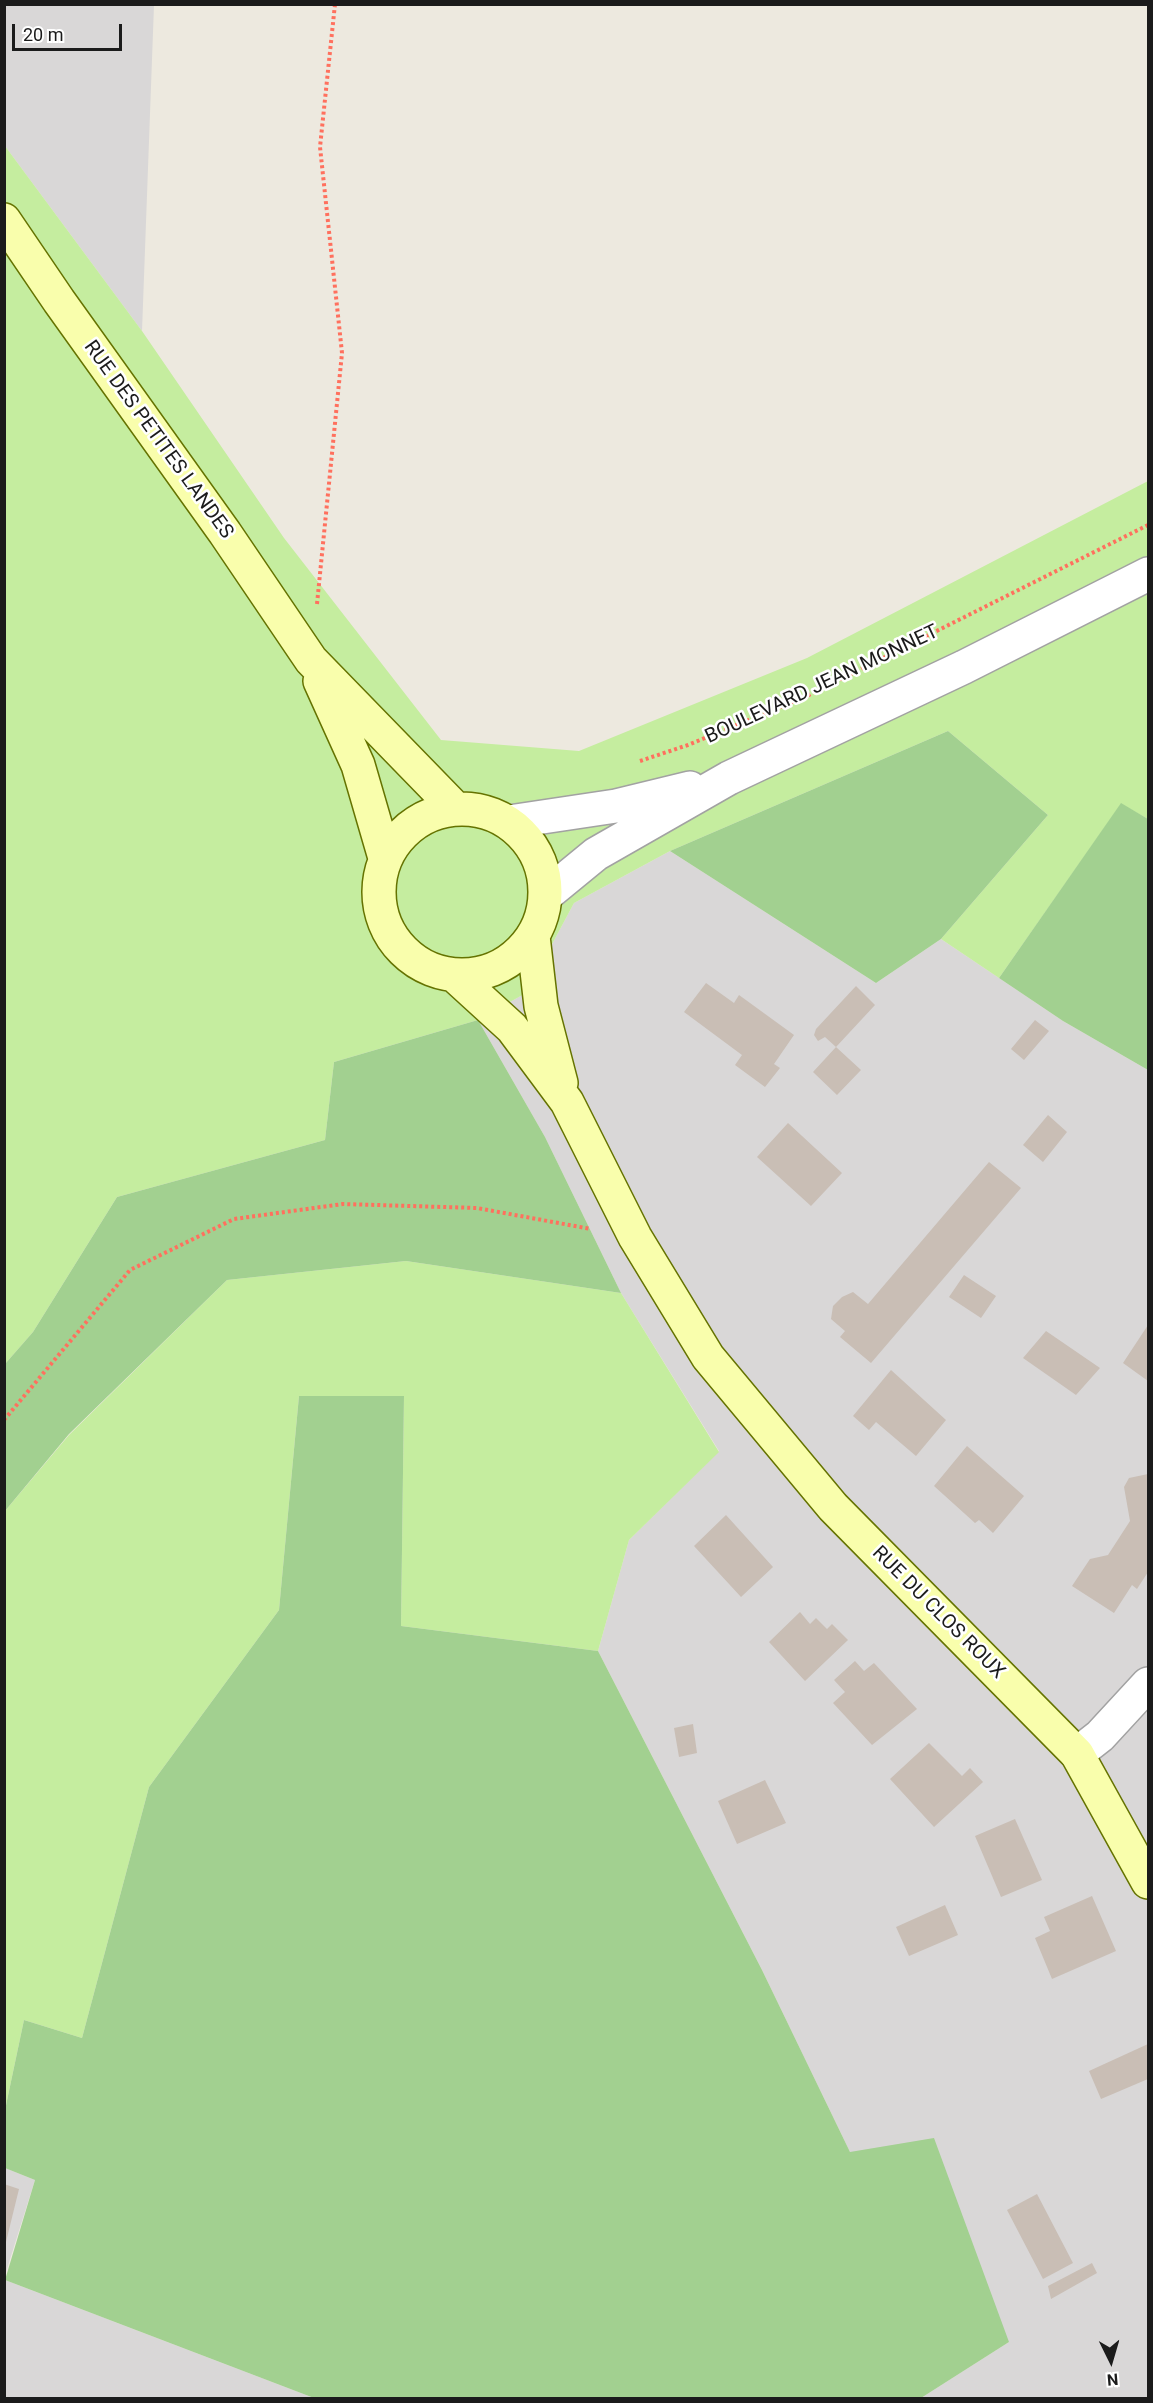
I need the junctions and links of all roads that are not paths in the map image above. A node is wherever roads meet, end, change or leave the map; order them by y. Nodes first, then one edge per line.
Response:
1 (4, 220) edge
2 (1149, 574) edge
3 (311, 660) junction
4 (729, 778) junction
5 (455, 808) junction
6 (508, 822) junction
7 (385, 858) junction
8 (546, 895) junction
9 (533, 936) junction
10 (454, 975) junction
11 (567, 1102) junction
12 (1149, 1684) edge
13 (1077, 1754) junction
14 (1149, 1882) edge

1 - 3 main road, RUE DES PETITES LANDES
2 - 4 street
3 - 5 main road, RUE DES PETITES LANDES
3 - 7 main road, RUE DES PETITES LANDES
4 - 6 street
4 - 8 street
5 - 6 main road
5 - 7 main road
6 - 8 main road
7 - 10 main road
8 - 9 main road
9 - 10 main road
9 - 11 main road
10 - 11 main road
11 - 13 main road, RUE DU CLOS ROUX
12 - 13 street
13 - 14 main road, RUE DU CLOS ROUX

